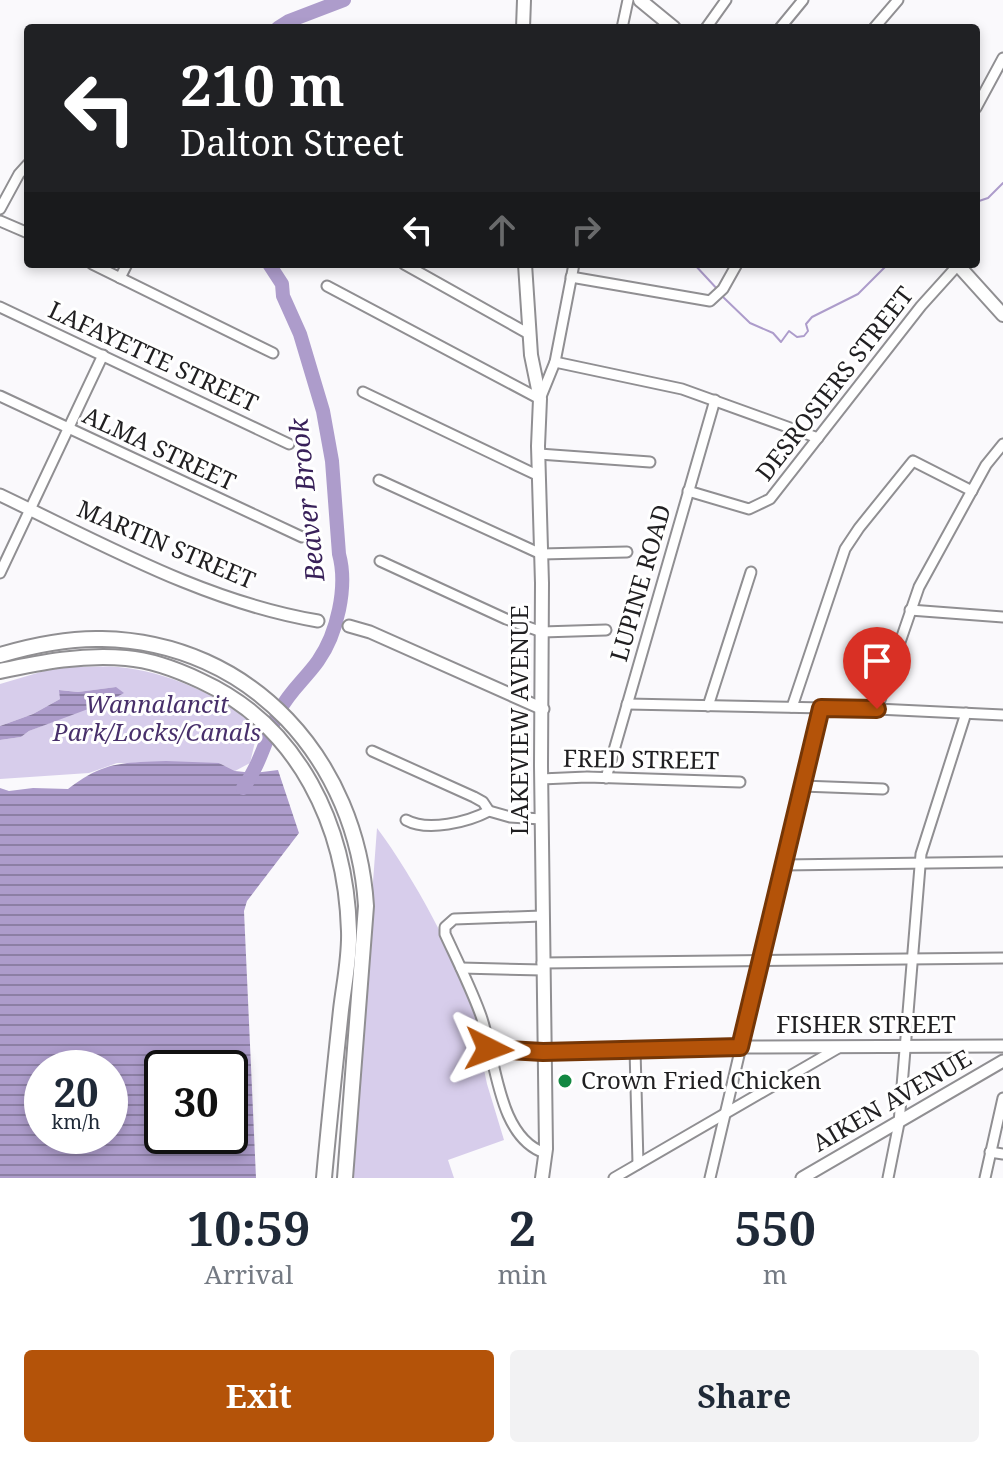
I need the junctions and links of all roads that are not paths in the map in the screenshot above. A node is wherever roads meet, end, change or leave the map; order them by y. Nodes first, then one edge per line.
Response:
1 (524, 0) edge
2 (628, 0) edge
3 (640, 0) edge
4 (726, 0) edge
5 (803, 0) edge
6 (898, 0) edge
7 (523, 24) edge
8 (623, 24) edge
9 (669, 24) edge
10 (709, 24) edge
11 (783, 24) edge
12 (877, 24) edge
13 (1003, 58) edge
14 (980, 101) edge
15 (24, 168) edge
16 (0, 209) edge
17 (0, 221) edge
18 (24, 231) edge
19 (100, 268) edge
20 (125, 268) edge
21 (411, 268) edge
22 (525, 268) edge
23 (573, 268) edge
24 (735, 268) edge
25 (955, 268) edge
26 (961, 268) edge
27 (571, 277) junction
28 (120, 278) junction
29 (327, 286) dead end
30 (0, 307) edge
31 (1003, 315) edge
32 (529, 334) junction
33 (273, 353) dead end
34 (103, 355) junction
35 (555, 362) junction
36 (363, 392) dead end
37 (0, 396) edge
38 (540, 399) junction
39 (715, 400) junction
40 (68, 428) junction
41 (818, 438) junction
42 (289, 444) dead end
43 (1003, 444) edge
44 (539, 454) junction
45 (650, 462) dead end
46 (539, 476) junction
47 (379, 480) dead end
48 (688, 491) junction
49 (972, 491) junction
50 (0, 495) edge
51 (29, 509) junction
52 (302, 537) dead end
53 (627, 552) dead end
54 (541, 554) junction
55 (380, 561) dead end
56 (751, 572) dead end
57 (0, 573) edge
58 (910, 610) junction
59 (1003, 617) edge
60 (318, 621) dead end
61 (349, 626) dead end
62 (606, 630) dead end
63 (542, 632) junction
64 (0, 655) edge
65 (0, 671) edge
66 (627, 704) junction
67 (708, 706) junction
68 (792, 707) junction
69 (821, 708) junction
70 (543, 709) junction
71 (877, 709) junction
72 (966, 713) junction
73 (1003, 715) edge
74 (372, 751) dead end
75 (606, 778) junction
76 (541, 779) junction
77 (740, 782) dead end
78 (802, 786) junction
79 (883, 789) dead end
80 (489, 811) junction
81 (541, 819) junction
82 (406, 820) dead end
83 (1003, 862) edge
84 (920, 863) junction
85 (783, 865) junction
86 (542, 916) junction
87 (1003, 958) edge
88 (912, 959) junction
89 (761, 960) junction
90 (542, 967) junction
91 (461, 968) junction
92 (1003, 1046) edge
93 (740, 1047) junction
94 (840, 1047) junction
95 (905, 1047) junction
96 (489, 1049) junction
97 (635, 1049) junction
98 (543, 1052) junction
99 (1003, 1061) edge
100 (1003, 1098) edge
101 (724, 1114) junction
102 (899, 1123) junction
103 (990, 1152) junction
104 (545, 1153) junction
105 (1003, 1154) edge
106 (638, 1164) junction
107 (324, 1178) edge
108 (345, 1178) edge
109 (542, 1178) edge
110 (614, 1178) edge
111 (710, 1178) edge
112 (802, 1178) edge
113 (888, 1178) edge
114 (985, 1178) edge

1 - 7 main road
2 - 8 street
3 - 9 main road
4 - 10 street
5 - 11 street
6 - 12 street
13 - 14 street
15 - 16 street
17 - 18 street
19 - 28 street
20 - 28 street
21 - 32 street
22 - 32 main road, LAKEVIEW AVENUE
23 - 27 street
24 - 27 street
25 - 41 street, DESROSIERS STREET
26 - 31 main road
27 - 35 street
28 - 33 street
29 - 38 street
30 - 34 street, LAFAYETTE STREET
32 - 38 main road, LAKEVIEW AVENUE
34 - 40 street
34 - 42 street, LAFAYETTE STREET
35 - 38 street
35 - 39 street
36 - 46 street
37 - 40 street, ALMA STREET
38 - 44 main road, LAKEVIEW AVENUE
39 - 41 street
39 - 48 street, LUPINE ROAD
40 - 51 street
40 - 52 street, ALMA STREET
41 - 48 street, DESROSIERS STREET
43 - 49 street
44 - 45 street
44 - 46 main road, LAKEVIEW AVENUE
46 - 54 main road, LAKEVIEW AVENUE
47 - 54 street
48 - 66 street, LUPINE ROAD
49 - 58 street
49 - 68 street
50 - 51 street, MARTIN STREET
51 - 57 street
51 - 60 street, MARTIN STREET
53 - 54 street
54 - 63 main road, LAKEVIEW AVENUE
55 - 63 street
56 - 67 street
58 - 59 street
58 - 71 street
61 - 70 street
62 - 63 street
63 - 70 main road, LAKEVIEW AVENUE
64 - 108 main road
65 - 107 main road
66 - 67 street
66 - 75 street, LUPINE ROAD
67 - 68 street
68 - 69 street
69 - 71 street
69 - 78 street
70 - 76 main road, LAKEVIEW AVENUE
71 - 72 street
72 - 73 street
72 - 84 street
74 - 80 street
75 - 76 street, FRED STREET
75 - 77 street, FRED STREET
76 - 81 main road, LAKEVIEW AVENUE
78 - 79 street
78 - 85 street
80 - 81 street
80 - 82 street
81 - 86 main road, LAKEVIEW AVENUE
83 - 84 street
84 - 85 street
84 - 88 street
85 - 89 street
86 - 90 main road, LAKEVIEW AVENUE
86 - 91 street
87 - 88 street
88 - 89 street
88 - 95 street
89 - 90 street
89 - 93 street
90 - 91 street
90 - 98 main road, LAKEVIEW AVENUE
91 - 96 street
92 - 95 street, FISHER STREET
93 - 94 street, FISHER STREET
93 - 97 street, FISHER STREET
93 - 101 street
94 - 95 street, FISHER STREET
94 - 101 street
95 - 102 street
96 - 98 street, FISHER STREET
96 - 104 street
97 - 98 street, FISHER STREET
97 - 106 street
98 - 104 main road, LAKEVIEW AVENUE
99 - 102 street, AIKEN AVENUE
100 - 103 street
101 - 106 street
101 - 111 street
102 - 112 street, AIKEN AVENUE
102 - 113 street
103 - 105 street
103 - 114 street
104 - 109 main road, LAKEVIEW AVENUE
106 - 110 street

